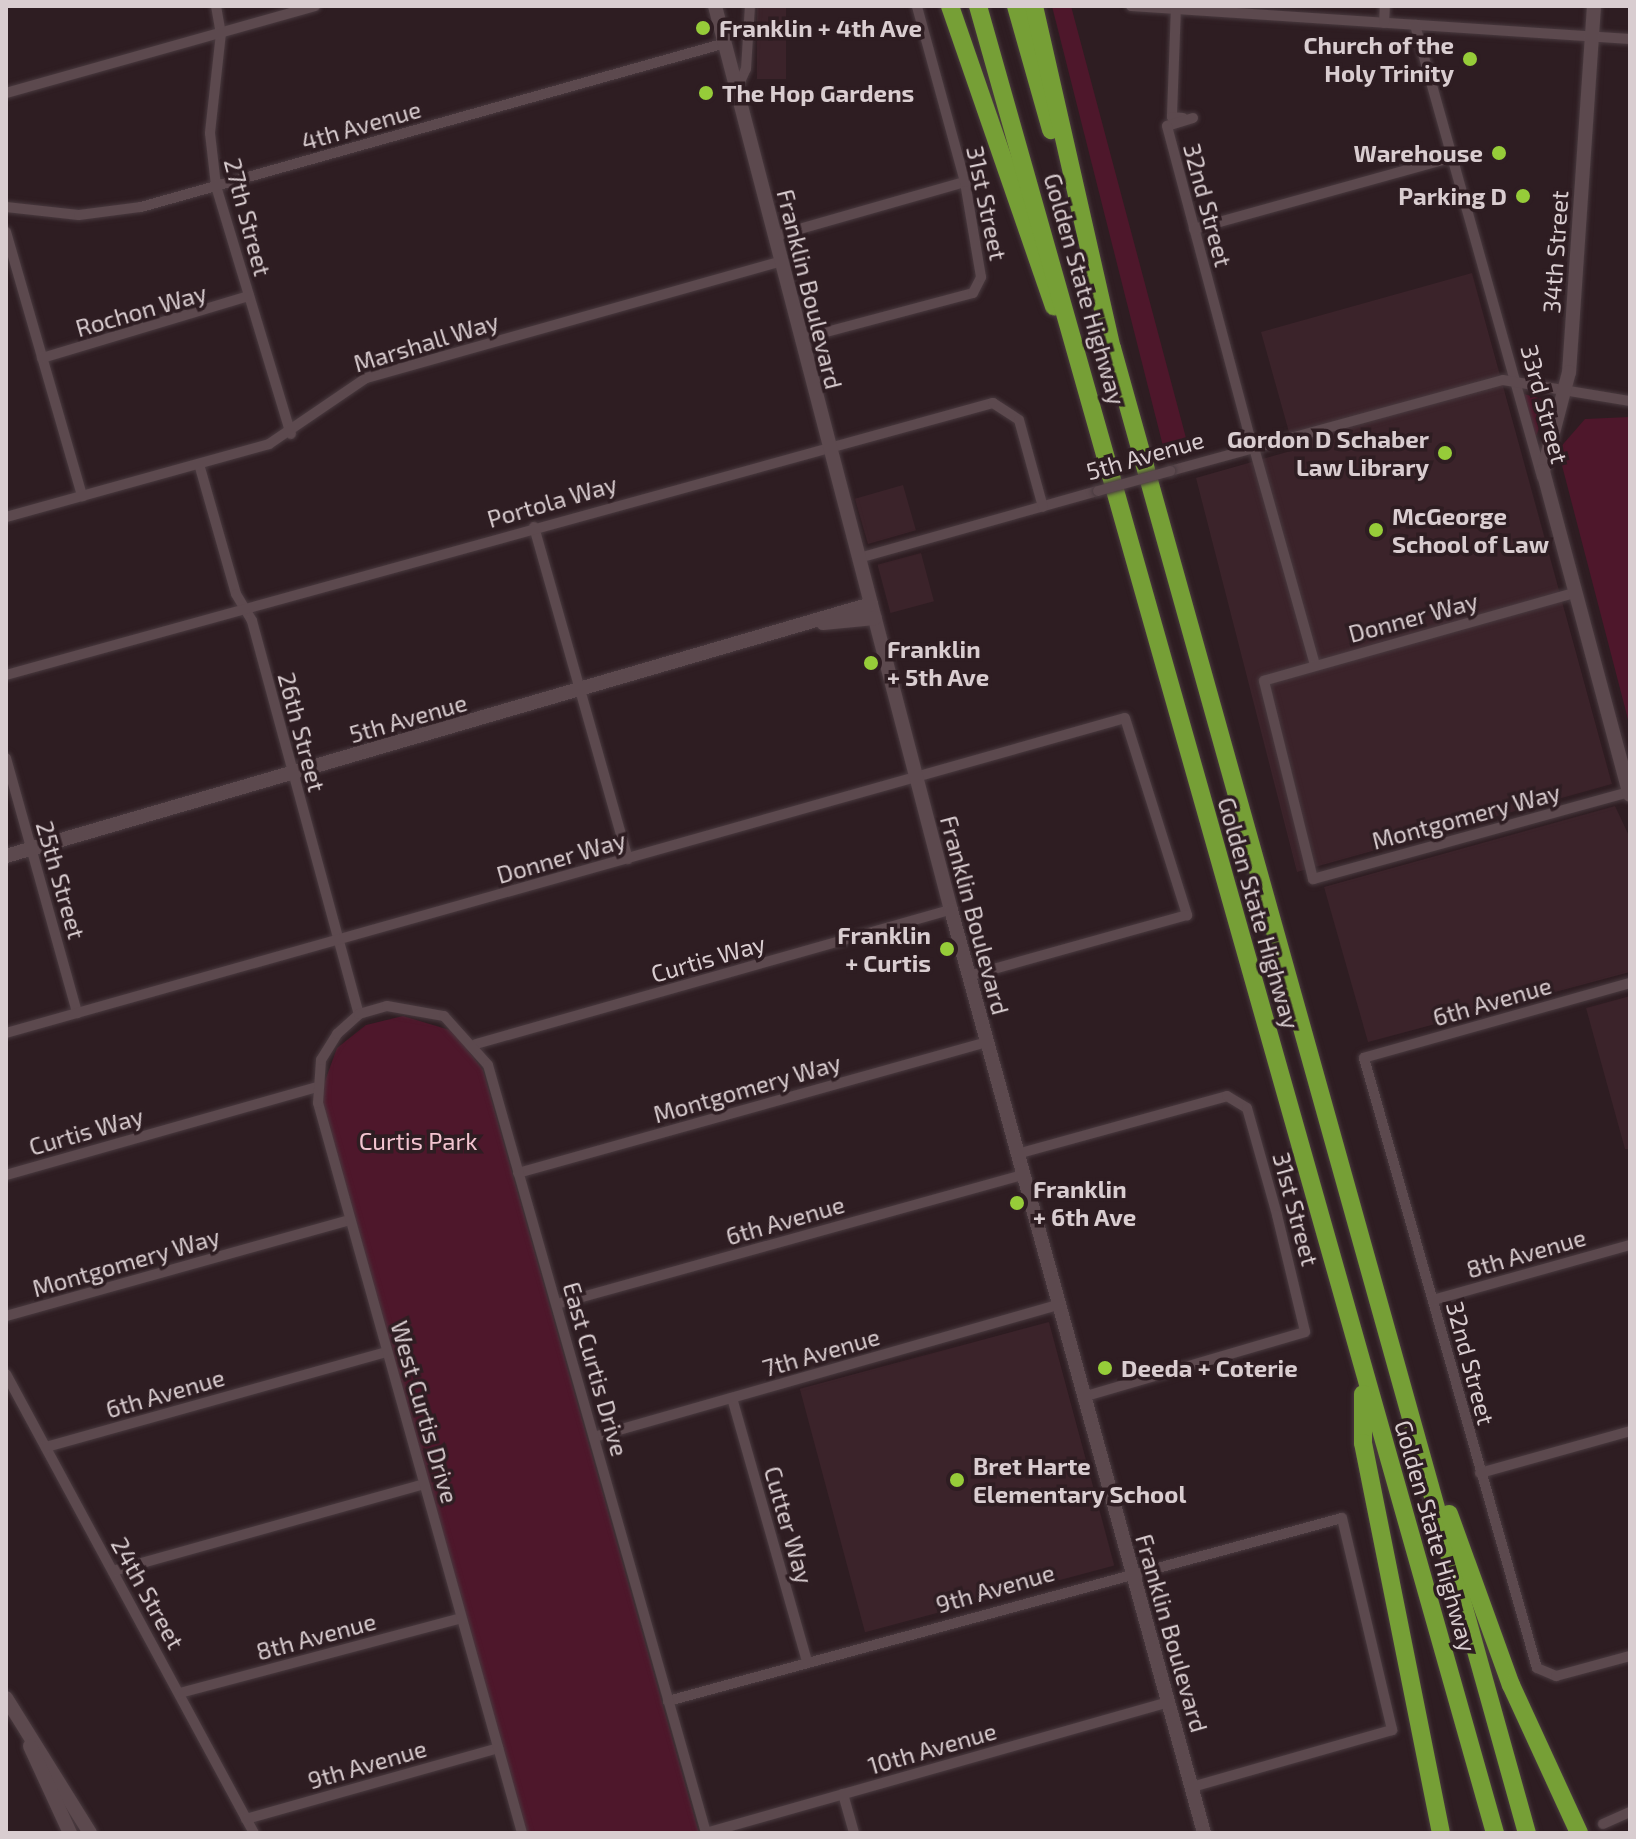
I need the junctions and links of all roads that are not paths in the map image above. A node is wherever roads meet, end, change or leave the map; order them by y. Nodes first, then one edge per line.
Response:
1 (216, 6) edge
2 (315, 6) edge
3 (715, 6) edge
4 (750, 6) edge
5 (917, 6) edge
6 (950, 6) edge
7 (978, 6) edge
8 (1016, 6) edge
9 (1034, 6) edge
10 (1131, 6) edge
11 (1385, 6) edge
12 (1594, 6) edge
13 (1176, 8) edge
14 (1384, 23) junction
15 (1415, 25) junction
16 (221, 33) junction
17 (1592, 37) junction
18 (1630, 39) edge
19 (722, 44) junction
20 (6, 93) edge
21 (735, 93) junction
22 (1454, 157) junction
23 (965, 182) junction
24 (216, 186) junction
25 (6, 207) edge
26 (1194, 229) junction
27 (6, 232) edge
28 (775, 236) junction
29 (781, 261) junction
30 (249, 296) junction
31 (800, 339) junction
32 (1112, 348) junction
33 (42, 358) junction
34 (1516, 380) junction
35 (1565, 391) junction
36 (1630, 401) edge
37 (291, 434) junction
38 (1102, 440) junction
39 (828, 446) junction
40 (1254, 448) junction
41 (199, 464) junction
42 (82, 496) junction
43 (1548, 497) junction
44 (1043, 507) junction
45 (6, 517) edge
46 (534, 527) junction
47 (859, 558) junction
48 (1574, 593) junction
49 (244, 608) junction
50 (873, 611) junction
51 (1315, 665) junction
52 (6, 675) edge
53 (579, 692) junction
54 (6, 758) edge
55 (292, 774) junction
56 (916, 777) junction
57 (1630, 793) edge
58 (31, 848) junction
59 (6, 856) edge
60 (628, 859) junction
61 (1313, 879) joint
62 (951, 910) junction
63 (339, 940) junction
64 (969, 976) junction
65 (1630, 983) edge
66 (77, 1013) junction
67 (359, 1014) junction
68 (6, 1033) edge
69 (987, 1042) junction
70 (476, 1044) junction
71 (1364, 1058) joint
72 (316, 1087) junction
73 (1017, 1154) junction
74 (518, 1173) junction
75 (6, 1175) edge
76 (1023, 1175) junction
77 (350, 1220) junction
78 (1630, 1245) edge
79 (1433, 1300) junction
80 (557, 1304) junction
81 (1058, 1305) junction
82 (6, 1316) edge
83 (387, 1352) junction
84 (1362, 1371) junction
85 (6, 1374) edge
86 (1083, 1397) junction
87 (732, 1398) junction
88 (1408, 1406) junction
89 (1630, 1431) edge
90 (594, 1437) junction
91 (46, 1447) junction
92 (1480, 1473) junction
93 (424, 1484) junction
94 (1131, 1570) junction
95 (113, 1571) junction
96 (461, 1618) junction
97 (1630, 1656) edge
98 (807, 1662) junction
99 (180, 1693) junction
100 (6, 1698) edge
101 (668, 1701) junction
102 (1169, 1702) junction
103 (19, 1720) junction
104 (498, 1748) junction
105 (1192, 1787) junction
106 (843, 1794) junction
107 (1630, 1812) edge
108 (246, 1819) junction
109 (1603, 1824) dead end
110 (70, 1833) edge
111 (90, 1833) edge
112 (254, 1833) edge
113 (522, 1833) edge
114 (706, 1833) edge
115 (854, 1833) edge
116 (1204, 1833) edge
117 (1441, 1833) edge
118 (1495, 1833) edge
119 (1527, 1833) edge
120 (1579, 1833) edge

1 - 16 street, 27th Street
2 - 16 street
3 - 19 street, Franklin Boulevard
4 - 21 street
5 - 23 street, 31st Street
6 - 38 highway
7 - 38 highway, Golden State Highway
8 - 32 highway
9 - 32 highway, Golden State Highway
10 - 13 street
11 - 14 street
12 - 17 street, 34th Street
13 - 14 street
13 - 26 street, 32nd Street
14 - 15 street
15 - 17 street
15 - 22 street, 33rd Street
16 - 20 street
16 - 24 street, 27th Street
17 - 18 street
17 - 35 street, 34th Street
19 - 21 street, Franklin Boulevard
19 - 24 street, 4th Avenue
21 - 28 street, Franklin Boulevard
22 - 26 street
22 - 34 street, 33rd Street
23 - 28 street
23 - 31 street, 31st Street
24 - 25 street, 4th Avenue
24 - 30 street, 27th Street
26 - 40 street, 32nd Street
27 - 33 street
28 - 29 street, Franklin Boulevard
29 - 31 street, Franklin Boulevard
29 - 37 street, Marshall Way
30 - 33 street, Rochon Way
30 - 37 street, 27th Street
31 - 39 street, Franklin Boulevard
32 - 88 highway, Golden State Highway
33 - 42 street
34 - 35 street, 5th Avenue
34 - 40 street, 5th Avenue
34 - 43 street, 33rd Street
35 - 36 street, 5th Avenue
35 - 43 street, 34th Street
37 - 41 street, Marshall Way
38 - 84 highway, Golden State Highway
39 - 44 street, Portola Way
39 - 46 street, Portola Way
39 - 47 street, Franklin Boulevard
40 - 44 street, 5th Avenue, bridge
40 - 51 street, 32nd Street
41 - 42 street, Marshall Way
41 - 49 street, 26th Street
42 - 45 street, Marshall Way
43 - 48 street, 33rd Street
44 - 47 street, 5th Avenue
46 - 49 street, Portola Way
46 - 53 street
47 - 50 street, Franklin Boulevard
48 - 51 street, Donner Way
48 - 57 street, 33rd Street
49 - 52 street, Portola Way
49 - 55 street, 26th Street
50 - 53 street, 5th Avenue
50 - 56 street, Franklin Boulevard
51 - 61 street, Donner Way
53 - 55 street, 5th Avenue
53 - 60 street
54 - 58 street, 25th Street
55 - 58 street, 5th Avenue
55 - 63 street, 26th Street
56 - 60 street, Donner Way
56 - 62 street, Franklin Boulevard
56 - 64 street, Donner Way
57 - 61 street, Montgomery Way
58 - 59 street, 5th Avenue
58 - 66 street, 25th Street
60 - 63 street, Donner Way
62 - 64 street, Franklin Boulevard
62 - 70 street, Curtis Way
63 - 66 street, Donner Way
63 - 67 street, 26th Street
64 - 69 street, Franklin Boulevard
65 - 71 street, 6th Avenue
66 - 68 street, Donner Way
67 - 70 street
67 - 72 street
69 - 73 street, Franklin Boulevard
69 - 74 street, Montgomery Way
70 - 74 street, East Curtis Drive
71 - 79 street, 32nd Street
72 - 75 street, Curtis Way
72 - 77 street, West Curtis Drive
73 - 76 street, Franklin Boulevard
73 - 86 street, 31st Street
74 - 80 street, East Curtis Drive
76 - 80 street, 6th Avenue
76 - 81 street, Franklin Boulevard
77 - 82 street, Montgomery Way
77 - 83 street, West Curtis Drive
78 - 79 street, 8th Avenue
79 - 92 street, 32nd Street
80 - 90 street, East Curtis Drive
81 - 86 street, Franklin Boulevard
81 - 87 street, 7th Avenue
83 - 91 street, 6th Avenue
83 - 93 street, West Curtis Drive
84 - 117 highway
84 - 118 highway, Golden State Highway
85 - 91 street, 24th Street
86 - 94 street, Franklin Boulevard
87 - 90 street, 7th Avenue
87 - 98 street, Cutter Way
88 - 119 highway, Golden State Highway
88 - 120 highway
89 - 92 street
90 - 101 street, East Curtis Drive
91 - 95 street, 24th Street
92 - 97 street, 32nd Street
93 - 95 street
93 - 96 street, West Curtis Drive
94 - 98 street, 9th Avenue
94 - 102 street, Franklin Boulevard
94 - 105 street, 9th Avenue
95 - 99 street, 24th Street
96 - 99 street, 8th Avenue
96 - 104 street, West Curtis Drive
98 - 101 street, 9th Avenue
99 - 108 street, 24th Street
100 - 103 street
101 - 114 street, East Curtis Drive
102 - 105 street, Franklin Boulevard
102 - 106 street, 10th Avenue
103 - 110 street
103 - 111 street
104 - 108 street, 9th Avenue
104 - 113 street, West Curtis Drive
105 - 116 street, Franklin Boulevard
106 - 114 street, 10th Avenue
106 - 115 street
107 - 109 street
108 - 112 street, 24th Street

